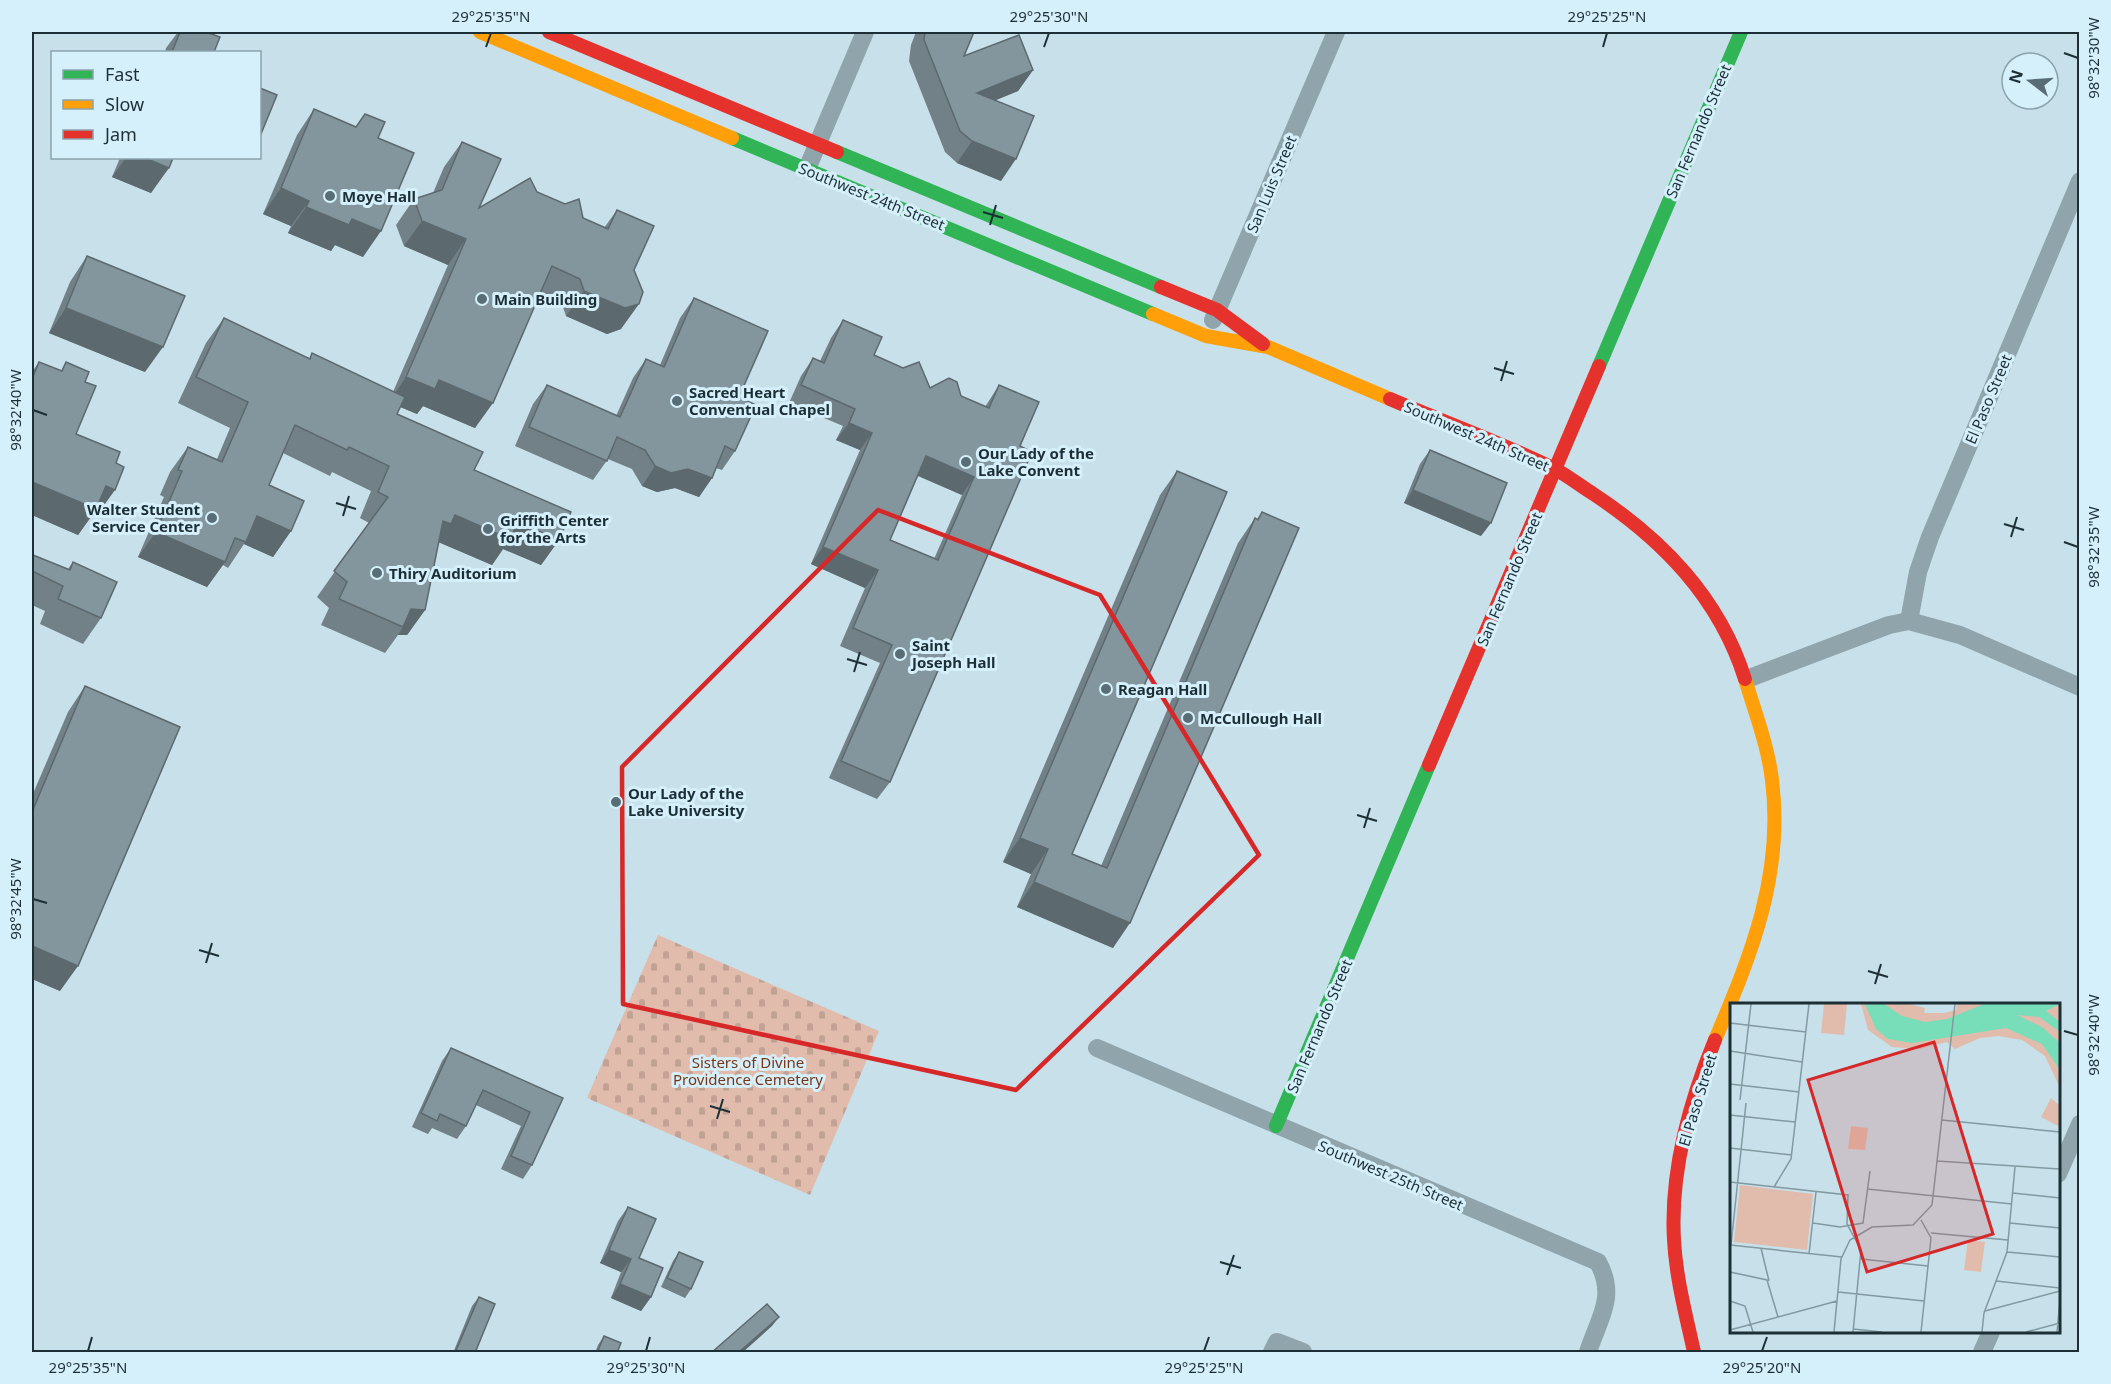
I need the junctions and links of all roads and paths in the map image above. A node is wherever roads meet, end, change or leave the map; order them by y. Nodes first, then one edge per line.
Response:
1 (480, 32) edge
2 (549, 32) edge
3 (865, 32) edge
4 (1336, 32) edge
5 (1741, 32) edge
6 (818, 144) junction
7 (807, 169) junction
8 (2079, 181) edge
9 (1217, 310) junction
10 (1206, 336) junction
11 (1268, 347) junction
12 (1556, 469) junction
13 (1909, 621) junction
14 (1747, 679) junction
15 (2079, 687) edge
16 (1731, 1003) edge
17 (1730, 1006) edge
18 (1097, 1048) dead end
19 (2079, 1124) edge
20 (1276, 1126) junction
21 (2060, 1169) edge
22 (1991, 1333) edge
23 (1275, 1347) edge
24 (1303, 1353) edge
25 (1588, 1353) edge
26 (1694, 1353) edge
27 (1983, 1353) edge

1 - 7 main road, Southwest 24th Street
2 - 6 main road, Southwest 24th Street
3 - 6 street
4 - 9 street, San Luis Street
5 - 12 main road, San Fernando Street
6 - 7 street
6 - 9 main road, Southwest 24th Street
7 - 10 main road, Southwest 24th Street
8 - 13 street, El Paso Street
9 - 10 street, San Luis Street
9 - 11 main road, Southwest 24th Street
10 - 11 main road, Southwest 24th Street
11 - 12 main road, Southwest 24th Street
12 - 14 main road, Southwest 24th Street
12 - 20 main road, San Fernando Street
13 - 14 street
13 - 15 street
14 - 16 main road, El Paso Street
17 - 26 main road, El Paso Street
18 - 20 street, Southwest 25th Street
19 - 21 street
20 - 25 street, Southwest 25th Street
22 - 27 street
23 - 24 street

